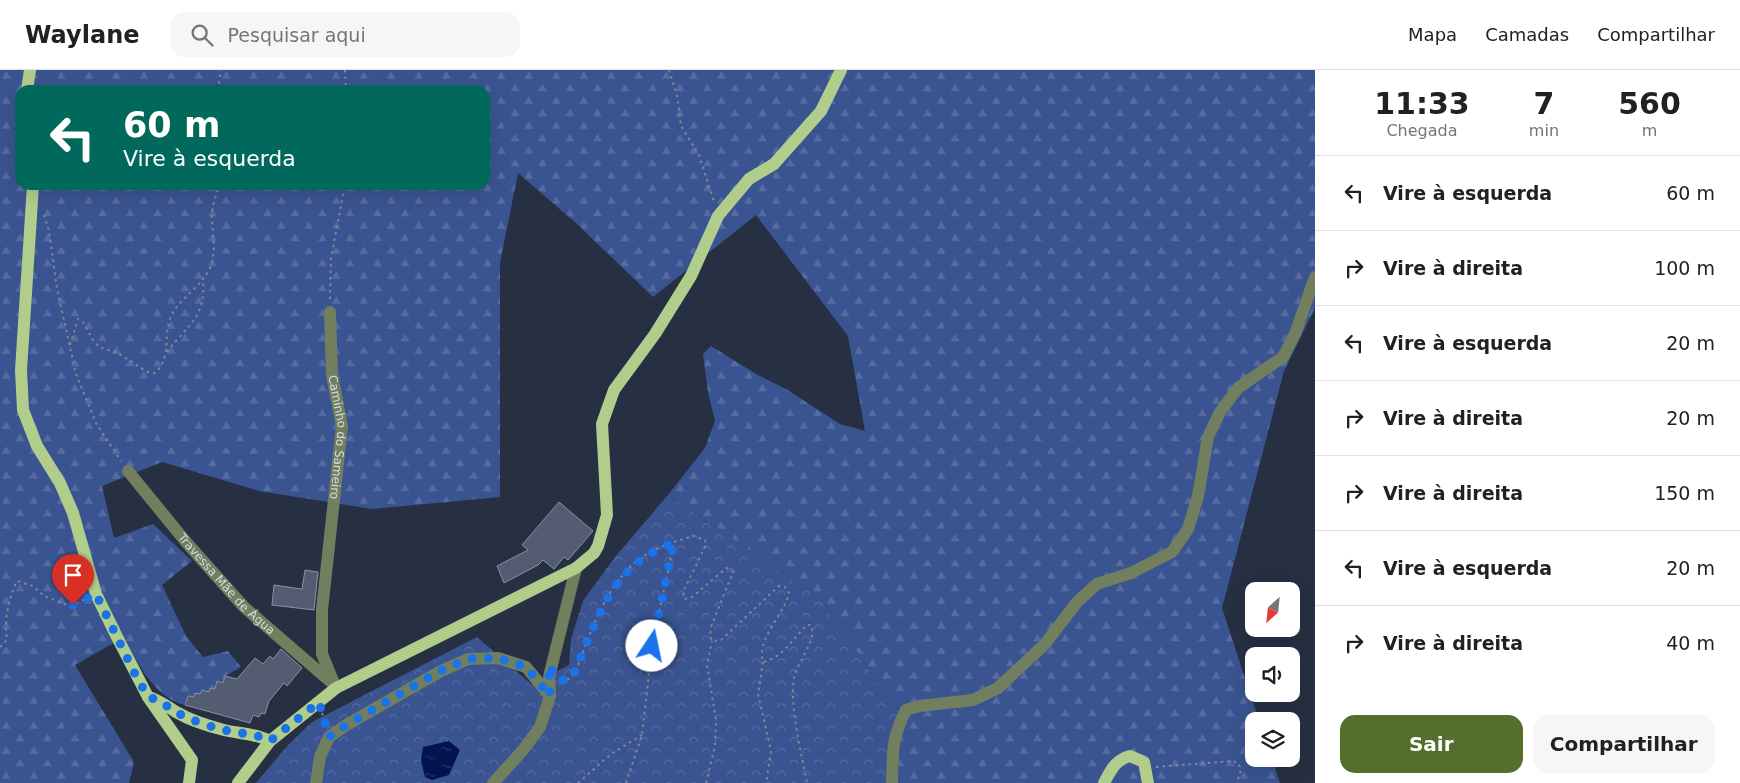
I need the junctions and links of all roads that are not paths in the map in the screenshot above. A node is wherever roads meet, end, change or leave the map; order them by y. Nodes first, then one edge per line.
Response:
1 (30, 70) edge
2 (841, 70) edge
3 (28, 85) edge
4 (33, 190) edge
5 (1315, 277) edge
6 (330, 312) road end
7 (128, 471) road end
8 (576, 568) junction
9 (336, 688) junction
10 (550, 696) junction
11 (148, 697) junction
12 (270, 741) junction
13 (188, 783) edge
14 (238, 783) edge
15 (316, 783) edge
16 (493, 783) edge
17 (892, 783) edge
18 (1104, 783) edge
19 (1148, 783) edge

1 - 3 main road
2 - 8 main road
4 - 11 main road
5 - 17 street
6 - 9 street, Caminho do Sameiro
7 - 9 street, Travessa Mãe de Água
8 - 9 main road
8 - 10 street
9 - 12 main road
10 - 15 street
10 - 16 street
11 - 12 main road
11 - 13 main road
12 - 14 main road
18 - 19 main road

